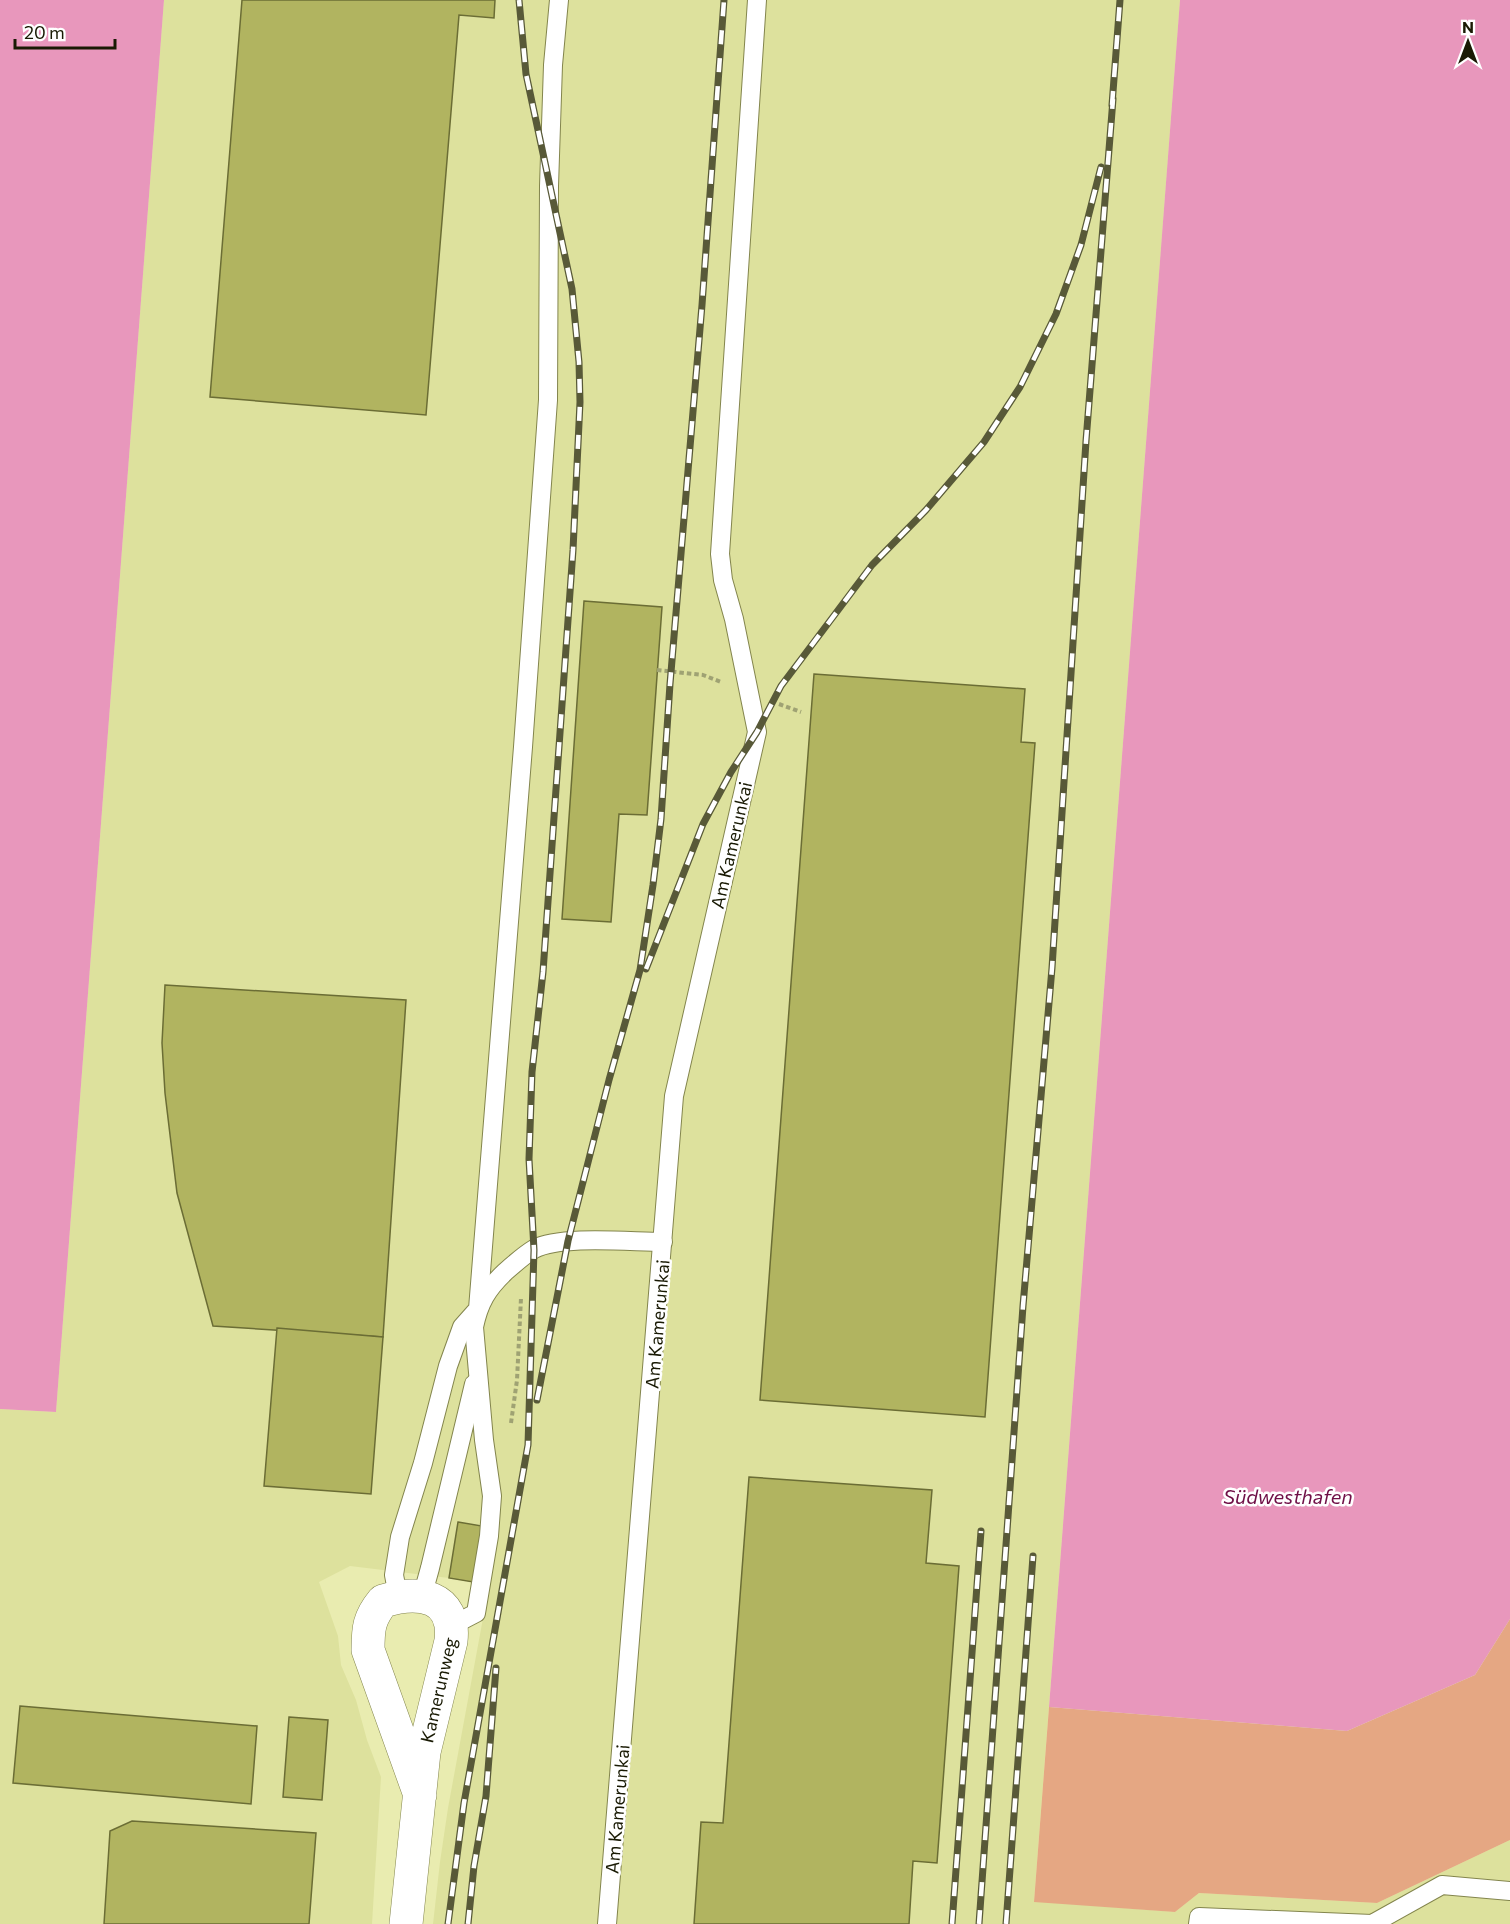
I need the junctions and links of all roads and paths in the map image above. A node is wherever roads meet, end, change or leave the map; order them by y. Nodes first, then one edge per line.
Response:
1 (559, 0) edge
2 (757, 0) edge
3 (663, 1242) junction
4 (478, 1309) junction
5 (478, 1365) junction
6 (410, 1597) junction
7 (453, 1625) junction
8 (420, 1795) junction
9 (1510, 1891) edge
10 (406, 1924) edge
11 (607, 1924) edge
12 (1198, 1924) edge

1 - 4 lane
2 - 3 lane, Am Kamerunkai
3 - 4 lane
3 - 11 lane, Am Kamerunkai
4 - 5 lane
4 - 6 lane
5 - 6 lane
5 - 7 lane
6 - 7 street, Kamerunweg
6 - 8 street, Kamerunweg
7 - 8 street, Kamerunweg
8 - 10 street, Kamerunweg
9 - 12 lane

